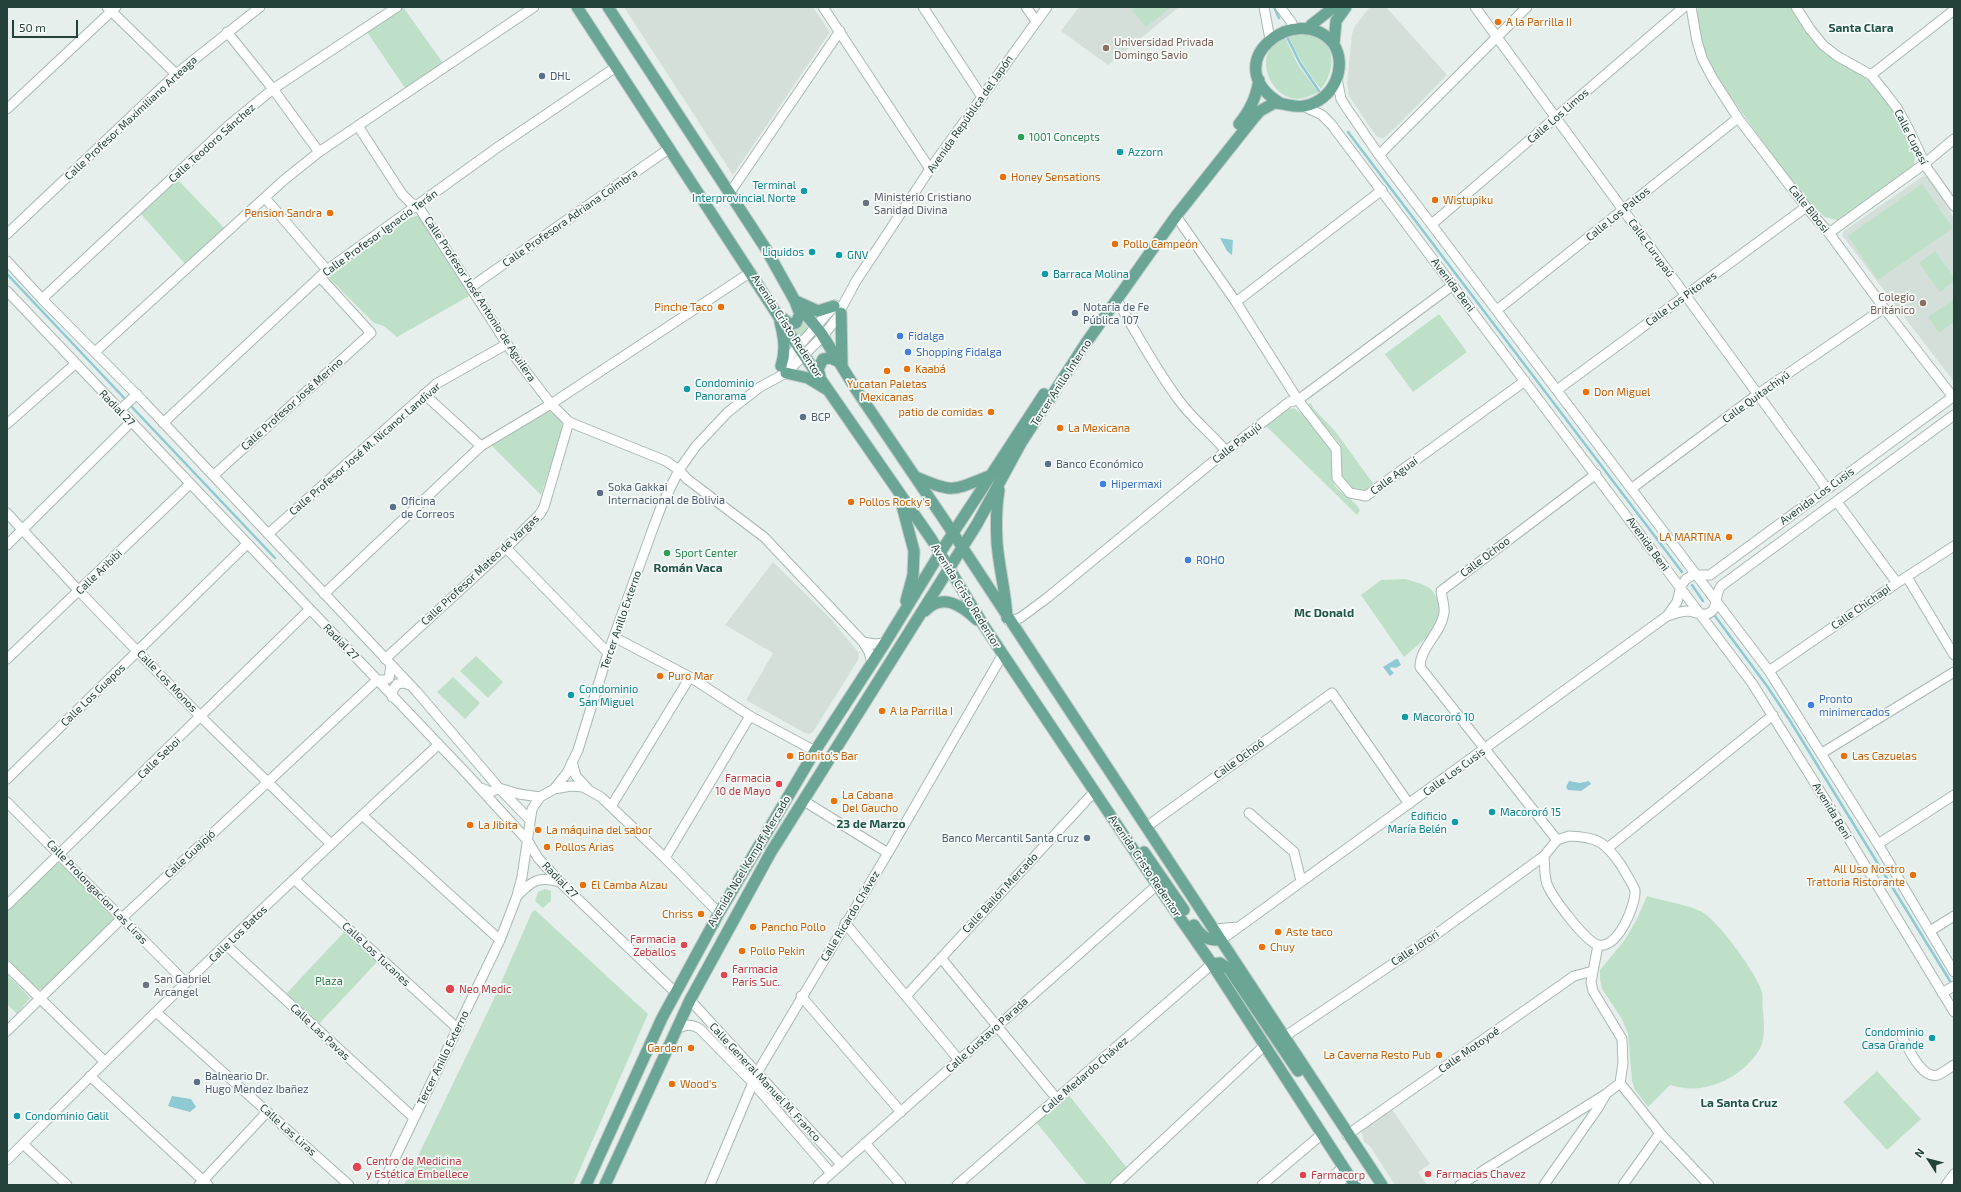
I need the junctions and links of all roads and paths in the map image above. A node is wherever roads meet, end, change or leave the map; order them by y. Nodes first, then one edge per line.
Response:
1 (260, 7) edge
2 (397, 7) edge
3 (534, 7) edge
4 (577, 7) edge
5 (608, 7) edge
6 (823, 7) edge
7 (924, 7) edge
8 (1026, 7) edge
9 (1047, 7) edge
10 (1264, 7) edge
11 (1280, 7) edge
12 (1334, 7) edge
13 (1346, 7) edge
14 (1474, 7) edge
15 (1527, 7) edge
16 (1684, 7) edge
17 (1691, 7) edge
18 (1796, 7) edge
19 (111, 8) edge
20 (1954, 10) edge
21 (1036, 21) junction
22 (1292, 23) junction
23 (1311, 25) junction
24 (840, 31) junction
25 (227, 32) junction
26 (1269, 34) junction
27 (1497, 37) junction
28 (1334, 44) junction
29 (616, 66) junction
30 (176, 74) junction
31 (1871, 75) junction
32 (1337, 79) junction
33 (1259, 80) junction
34 (274, 89) junction
35 (982, 97) junction
36 (1280, 103) junction
37 (1304, 106) junction
38 (7, 109) edge
39 (1556, 118) junction
40 (1738, 118) junction
41 (358, 126) junction
42 (1954, 139) edge
43 (670, 148) junction
44 (319, 152) junction
45 (1379, 155) junction
46 (1924, 164) junction
47 (930, 169) junction
48 (1382, 190) junction
49 (729, 194) junction
50 (265, 198) junction
51 (418, 206) junction
52 (1954, 206) edge
53 (1806, 207) junction
54 (1623, 210) junction
55 (1176, 216) junction
56 (1432, 224) junction
57 (1829, 233) junction
58 (7, 234) edge
59 (7, 261) edge
60 (327, 270) junction
61 (751, 272) junction
62 (320, 277) junction
63 (855, 283) joint
64 (1453, 285) junction
65 (471, 287) junction
66 (1686, 295) junction
67 (9, 297) edge
68 (42, 299) junction
69 (1117, 300) junction
70 (795, 301) junction
71 (1236, 302) junction
72 (1884, 308) junction
73 (837, 310) junction
74 (1497, 310) junction
75 (778, 316) junction
76 (816, 327) junction
77 (823, 336) junction
78 (507, 344) junction
79 (798, 346) junction
80 (95, 352) junction
81 (805, 356) junction
82 (75, 364) junction
83 (841, 364) junction
84 (784, 370) junction
85 (822, 379) junction
86 (1525, 381) junction
87 (829, 390) junction
88 (1557, 390) junction
89 (424, 394) junction
90 (1758, 394) junction
91 (134, 397) junction
92 (1954, 397) edge
93 (1298, 400) junction
94 (551, 404) junction
95 (122, 409) junction
96 (1954, 415) edge
97 (131, 422) junction
98 (569, 422) junction
99 (163, 423) junction
100 (7, 424) edge
101 (481, 446) junction
102 (1226, 451) junction
103 (679, 470) junction
104 (1853, 470) junction
105 (1596, 474) junction
106 (214, 475) junction
107 (989, 476) junction
108 (916, 477) junction
109 (1862, 483) junction
110 (190, 484) junction
111 (999, 485) junction
112 (1631, 488) junction
113 (1827, 489) junction
114 (898, 490) junction
115 (1837, 502) junction
116 (7, 513) edge
117 (23, 529) junction
118 (268, 534) junction
119 (953, 534) junction
120 (7, 544) edge
121 (247, 544) junction
122 (1954, 546) edge
123 (962, 547) junction
124 (506, 548) junction
125 (940, 553) junction
126 (949, 567) junction
127 (1719, 569) junction
128 (1696, 575) junction
129 (1907, 577) junction
130 (1729, 581) junction
131 (1897, 583) junction
132 (1681, 588) junction
133 (79, 591) junction
134 (324, 594) junction
135 (1716, 602) junction
136 (309, 610) junction
137 (1028, 612) junction
138 (903, 613) junction
139 (1699, 614) junction
140 (920, 616) junction
141 (1667, 616) junction
142 (1008, 620) junction
143 (984, 626) junction
144 (614, 637) junction
145 (1020, 637) junction
146 (863, 642) junction
147 (885, 643) junction
148 (138, 651) junction
149 (608, 653) junction
150 (1003, 654) junction
151 (1954, 655) edge
152 (7, 659) edge
153 (388, 662) junction
154 (872, 663) junction
155 (1769, 671) junction
156 (1954, 672) edge
157 (690, 677) junction
158 (377, 680) junction
159 (410, 685) junction
160 (392, 697) junction
161 (1773, 715) junction
162 (750, 716) junction
163 (202, 717) junction
164 (438, 745) junction
165 (1485, 749) junction
166 (815, 751) junction
167 (1822, 753) junction
168 (572, 762) junction
169 (7, 779) edge
170 (269, 781) junction
171 (475, 783) junction
172 (499, 788) junction
173 (554, 789) junction
174 (589, 790) junction
175 (1095, 791) junction
176 (1954, 795) edge
177 (540, 798) junction
178 (804, 801) junction
179 (7, 802) edge
180 (1409, 804) junction
181 (612, 806) junction
182 (1249, 814) dead end
183 (362, 815) junction
184 (529, 819) junction
185 (1146, 827) junction
186 (1557, 840) junction
187 (528, 841) junction
188 (331, 844) junction
189 (1878, 844) junction
190 (1609, 847) junction
191 (888, 853) junction
192 (60, 854) junction
193 (1544, 856) junction
194 (665, 858) junction
195 (294, 878) junction
196 (739, 878) junction
197 (1301, 881) junction
198 (561, 883) junction
199 (1157, 885) junction
200 (753, 886) junction
201 (517, 896) junction
202 (7, 905) edge
203 (719, 913) junction
204 (1954, 916) edge
205 (122, 918) junction
206 (845, 923) junction
207 (1239, 927) junction
208 (1214, 929) junction
209 (1930, 931) junction
210 (500, 940) junction
211 (1221, 940) junction
212 (226, 945) junction
213 (1598, 945) junction
214 (941, 958) junction
215 (1212, 964) junction
216 (7, 966) edge
217 (1593, 971) junction
218 (1954, 972) edge
219 (186, 983) junction
220 (1954, 986) edge
221 (675, 992) junction
222 (1942, 993) junction
223 (801, 996) junction
224 (906, 996) junction
225 (40, 999) junction
226 (690, 1000) junction
227 (156, 1012) junction
228 (1954, 1012) edge
229 (997, 1026) junction
230 (458, 1029) junction
231 (676, 1029) junction
232 (7, 1031) edge
233 (1284, 1037) junction
234 (1902, 1037) dead end
235 (1264, 1046) junction
236 (959, 1060) junction
237 (104, 1061) junction
238 (1954, 1065) edge
239 (757, 1073) junction
240 (90, 1076) junction
241 (752, 1083) junction
242 (1620, 1083) junction
243 (1320, 1093) junction
244 (1606, 1094) junction
245 (1057, 1099) junction
246 (267, 1112) junction
247 (901, 1112) junction
248 (414, 1118) junction
249 (1660, 1133) junction
250 (1322, 1134) junction
251 (1347, 1135) junction
252 (865, 1143) junction
253 (23, 1144) junction
254 (7, 1160) edge
255 (597, 1162) junction
256 (841, 1164) junction
257 (613, 1168) junction
258 (1346, 1171) junction
259 (831, 1173) junction
260 (1954, 1174) edge
261 (203, 1184) edge
262 (1707, 1184) edge
263 (67, 1185) edge
264 (349, 1185) edge
265 (382, 1185) edge
266 (586, 1185) edge
267 (605, 1185) edge
268 (710, 1185) edge
269 (818, 1185) edge
270 (901, 1185) edge
271 (957, 1185) edge
272 (1115, 1185) edge
273 (1262, 1185) edge
274 (1324, 1185) edge
275 (1336, 1185) edge
276 (1355, 1185) edge
277 (1382, 1185) edge
278 (1460, 1185) edge
279 (1544, 1185) edge
280 (1623, 1185) edge
281 (1946, 1185) edge

1 - 25 street, Calle Profesor Maximiliano Arteaga
2 - 34 street, Calle Teodoro Sánchez
3 - 41 street
4 - 29 main road, Avenida Cristo Redentor
5 - 49 main road, Avenida Cristo Redentor
6 - 24 street
7 - 35 street
8 - 21 street
9 - 21 street, Avenida República del Japón
10 - 26 street
11 - 22 street
12 - 23 main road
13 - 28 main road
14 - 27 street, Calle Curupaú
15 - 27 street
16 - 39 street, Calle Los Limos
17 - 40 street, Calle Bibosi
18 - 31 street, Calle Cupesí
19 - 30 street
19 - 38 street
20 - 31 street
21 - 35 street, Avenida República del Japón
22 - 23 main road
22 - 26 main road
23 - 28 main road
24 - 47 street
24 - 49 street
25 - 30 street, Calle Profesor Maximiliano Arteaga
25 - 34 street
26 - 33 main road
27 - 39 street, Calle Curupaú
27 - 45 street
28 - 32 main road
29 - 43 main road, Avenida Cristo Redentor
29 - 51 street, Calle Profesor Ignacio Terán
30 - 58 street, Calle Profesor Maximiliano Arteaga
31 - 46 street, Calle Cupesí
32 - 37 main road
32 - 45 street, Avenida Beni
33 - 36 main road
33 - 107 main road, Tercer Anillo Interno
34 - 44 street
34 - 68 street, Calle Teodoro Sánchez
35 - 47 street, Avenida República del Japón
36 - 37 main road
36 - 55 main road, Tercer Anillo Interno
37 - 48 street, Avenida Beni
39 - 54 street, Calle Curupaú
39 - 56 street, Calle Los Limos
40 - 53 street, Calle Bibosi
40 - 54 street, Calle Los Paltos
41 - 44 street
41 - 51 street, Calle Profesor José Antonio de Aguilera
42 - 46 street
43 - 61 main road, Avenida Cristo Redentor
43 - 65 street, Calle Profesora Adriana Coímbra
44 - 50 street
45 - 56 street, Avenida Beni
46 - 52 street, Calle Cupesí
46 - 57 street
47 - 63 street, Avenida República del Japón
48 - 64 street, Avenida Beni
48 - 71 street
49 - 70 main road, Avenida Cristo Redentor
50 - 60 street
50 - 80 street
51 - 60 street, Calle Profesor Ignacio Terán
51 - 65 street, Calle Profesor José Antonio de Aguilera
53 - 57 street, Calle Bibosi
53 - 66 street, Calle Los Pitones
54 - 66 street, Calle Curupaú
54 - 74 street, Calle Los Paltos
55 - 69 main road, Tercer Anillo Interno
55 - 71 street, Calle Aguaí
56 - 74 street, Avenida Beni
57 - 72 street, Calle Bibosi
59 - 68 street, Radial 27
60 - 62 street, Calle Profesor Ignacio Terán
61 - 75 main road, Avenida Cristo Redentor
61 - 94 street
62 - 99 street, Calle Profesor Ignacio Terán
62 - 106 street, Calle Profesor José Merino
63 - 73 street, Tercer Anillo Externo
64 - 86 street, Avenida Beni
64 - 93 street, Calle Patujú
65 - 78 street, Calle Profesor José Antonio de Aguilera
66 - 88 street, Calle Los Pitones
66 - 90 street, Calle Curupaú
67 - 82 street, Radial 27
68 - 80 street, Radial 27
69 - 102 street
69 - 111 main road, Tercer Anillo Interno
70 - 73 main road
70 - 75 main road
70 - 76 main road, Avenida Cristo Redentor
71 - 93 street, Calle Aguaí
72 - 90 street, Calle Quitachiyú
72 - 92 street, Calle Bibosi
73 - 76 street, Tercer Anillo Externo
73 - 77 street, Tercer Anillo Externo
73 - 83 main road
74 - 88 street, Avenida Beni
75 - 79 main road, Avenida Cristo Redentor
75 - 84 main road
76 - 77 main road, Avenida Cristo Redentor
76 - 79 street, Tercer Anillo Externo
77 - 81 street, Tercer Anillo Externo
77 - 83 main road, Avenida Cristo Redentor
78 - 89 street, Calle Profesor José M. Nicanor Landívar
78 - 94 street, Calle Profesor José Antonio de Aguilera
79 - 81 main road, Avenida Cristo Redentor
79 - 84 street, Tercer Anillo Externo
80 - 91 street, Radial 27
81 - 84 street, Tercer Anillo Externo
81 - 85 main road, Avenida Cristo Redentor
82 - 95 street, Radial 27
82 - 100 street
83 - 85 main road
83 - 108 main road, Avenida Cristo Redentor
84 - 87 main road
84 - 103 street, Tercer Anillo Externo
85 - 87 main road, Avenida Cristo Redentor
86 - 93 street, Calle Aguaí
86 - 105 street, Avenida Beni
87 - 114 main road, Avenida Cristo Redentor
88 - 112 street, Avenida Beni
89 - 101 street
89 - 118 street, Calle Profesor José M. Nicanor Landívar
90 - 112 street, Calle Quitachiyú
90 - 113 street, Calle Curupaú
91 - 95 street
91 - 99 street, Radial 27
92 - 104 street, Avenida Los Cusis
93 - 102 street, Calle Patujú
94 - 98 street, Calle Profesor José Antonio de Aguilera
94 - 101 street
95 - 97 street, Radial 27
96 - 109 street, Avenida Los Cusis
97 - 110 street, Radial 27
97 - 117 street
98 - 103 street, Calle Profesor José Antonio de Aguilera
98 - 124 street, Calle Profesor Mateo de Vargas
99 - 106 street, Radial 27
101 - 134 street
102 - 137 street, Calle Patujú
103 - 144 street, Tercer Anillo Externo
103 - 146 street, Calle Profesor José Antonio de Aguilera
104 - 109 street
104 - 113 street, Avenida Los Cusis
105 - 132 street, Avenida Beni
105 - 165 street, Calle Ochoo
106 - 118 street, Radial 27
107 - 108 main road
107 - 119 main road, Tercer Anillo Interno
108 - 119 main road, Avenida Cristo Redentor
109 - 115 street, Avenida Los Cusis
110 - 121 street, Radial 27
110 - 133 street, Calle Aribibi
111 - 123 main road, Tercer Anillo Interno
111 - 142 main road
112 - 128 street, Avenida Beni
113 - 127 street, Avenida Los Cusis
114 - 125 main road, Avenida Cristo Redentor
114 - 138 main road
115 - 130 street, Avenida Los Cusis
115 - 131 street
116 - 117 street, Calle Los Monos
117 - 120 street
117 - 133 street, Calle Los Monos
118 - 134 street, Radial 27
119 - 123 main road, Avenida Cristo Redentor
119 - 125 main road, Tercer Anillo Interno
121 - 136 street, Radial 27
121 - 148 street, Calle Los Guapos
122 - 129 street, Calle Chichapí
123 - 126 main road, Tercer Anillo Interno
123 - 142 main road, Avenida Cristo Redentor
124 - 149 street
124 - 153 street, Calle Profesor Mateo de Vargas
125 - 126 main road, Avenida Cristo Redentor
125 - 138 main road, Avenida Noel Kempff Mercado
126 - 140 main road, Avenida Noel Kempff Mercado
126 - 143 main road, Avenida Cristo Redentor
127 - 128 street, Avenida Los Cusis
127 - 130 street
128 - 132 street, Avenida Los Cusis
128 - 135 street, Avenida Beni
129 - 131 street, Calle Chichapí
129 - 151 street
130 - 135 street, Avenida Los Cusis
131 - 155 street, Calle Chichapí
132 - 139 street, Avenida Beni
132 - 141 street, Calle Los Cusis
133 - 148 street, Calle Los Monos
133 - 152 street, Calle Aribibi
134 - 153 street, Radial 27
135 - 139 street, Avenida Los Cusis
135 - 155 street, Avenida Beni
136 - 158 street, Radial 27
136 - 163 street, Calle Seboi
137 - 142 street, Calle Patujú
137 - 145 street
138 - 147 main road, Avenida Noel Kempff Mercado
139 - 141 street, Calle Los Cusis
139 - 161 street, Avenida Beni
140 - 143 main road
140 - 178 main road, Avenida Noel Kempff Mercado
141 - 165 street, Calle Los Cusis
142 - 145 main road, Avenida Cristo Redentor
143 - 150 main road, Avenida Cristo Redentor
144 - 149 street, Tercer Anillo Externo
144 - 157 street
145 - 185 main road, Avenida Cristo Redentor
146 - 147 street
146 - 154 street, Calle Profesor José Antonio de Aguilera
147 - 154 main road, Avenida Noel Kempff Mercado
148 - 163 street, Calle Los Monos
148 - 169 street, Calle Los Guapos
149 - 168 street, Tercer Anillo Externo
150 - 175 main road, Avenida Cristo Redentor
150 - 191 street, Calle Ricardo Chávez
153 - 158 street, Calle Profesor Mateo de Vargas
153 - 159 street, Radial 27
154 - 166 main road, Avenida Noel Kempff Mercado
155 - 167 street, Avenida Beni
156 - 167 street
157 - 162 street
157 - 181 street
158 - 160 street, Radial 27
158 - 170 street, Calle Guajojó
159 - 160 street
159 - 172 street, Radial 27
160 - 164 street, Radial 27
161 - 190 street
161 - 222 street, Avenida Beni
162 - 166 street
162 - 194 street
163 - 170 street, Calle Los Monos
163 - 192 street, Calle Seboi
164 - 171 street, Radial 27
164 - 183 street, Calle Los Batos
165 - 180 street, Calle Los Cusis
165 - 186 street
166 - 196 main road, Avenida Noel Kempff Mercado
167 - 189 street, Avenida Beni
168 - 173 street, Tercer Anillo Externo
168 - 174 street
170 - 188 street, Calle Los Monos
170 - 205 street, Calle Guajojó
171 - 172 street
171 - 187 street, Radial 27
172 - 177 street
172 - 184 street, Radial 27
173 - 174 street
173 - 177 street, Tercer Anillo Externo
174 - 181 street
175 - 199 main road, Avenida Cristo Redentor
175 - 211 main road
175 - 214 street, Calle Bailón Mercado
176 - 189 street
177 - 184 street, Tercer Anillo Externo
178 - 191 street
178 - 200 main road, Avenida Noel Kempff Mercado
179 - 192 street, Calle Prolongacion Las Liras
180 - 185 street, Calle Ochoó
180 - 197 street, Calle Los Cusis
181 - 194 street
182 - 197 street
183 - 188 street, Calle Los Batos
183 - 210 street
184 - 187 street, Tercer Anillo Externo
185 - 208 main road, Avenida Cristo Redentor
186 - 190 street
186 - 193 street
187 - 198 street, Radial 27
187 - 201 street, Tercer Anillo Externo
188 - 195 street, Calle Los Batos
189 - 209 street, Avenida Beni
190 - 213 street
191 - 206 street, Calle Ricardo Chávez
192 - 202 street, Calle Seboi
192 - 205 street, Calle Prolongacion Las Liras
193 - 213 street
193 - 233 street, Calle Jorori
194 - 203 street
195 - 212 street, Calle Los Batos
195 - 230 street, Calle Los Tucanes
196 - 200 main road
196 - 203 main road, Avenida Noel Kempff Mercado
197 - 207 street, Calle Los Cusis
198 - 201 street
198 - 221 street, Radial 27
199 - 215 main road, Avenida Cristo Redentor
199 - 229 street, Calle Gustavo Parada
200 - 226 main road, Avenida Noel Kempff Mercado
201 - 210 street, Tercer Anillo Externo
203 - 221 main road, Avenida Noel Kempff Mercado
204 - 209 street
205 - 219 street, Calle Prolongacion Las Liras
205 - 225 street, Calle Guajojó
206 - 223 street, Calle Ricardo Chávez
206 - 224 street
207 - 208 street
207 - 211 street, Calle Los Cusis
208 - 211 main road, Avenida Cristo Redentor
209 - 218 street, Avenida Beni
210 - 230 street, Tercer Anillo Externo
211 - 233 main road, Avenida Cristo Redentor
212 - 219 street, Calle Los Batos
212 - 248 street, Calle Las Pavas
213 - 217 street
214 - 224 street, Calle Bailón Mercado
214 - 229 street
215 - 235 main road, Avenida Cristo Redentor
215 - 243 main road
215 - 245 street, Calle Medardo Chávez
216 - 225 street
217 - 242 street
217 - 251 street, Calle Motoyoé
219 - 227 street, Calle Los Batos
220 - 222 street
221 - 255 main road, Avenida Noel Kempff Mercado
222 - 228 street, Avenida Beni
223 - 239 street, Calle Ricardo Chávez
223 - 247 street
224 - 236 street
225 - 232 street, Calle Guajojó
225 - 237 street
226 - 231 main road, Avenida Noel Kempff Mercado
226 - 239 street, Calle General Manuel M. Franco
227 - 237 street, Calle Los Batos
227 - 246 street, Calle Las Liras
229 - 236 street, Calle Gustavo Parada
229 - 245 street
230 - 248 street, Tercer Anillo Externo
231 - 241 street, Calle General Manuel M. Franco
231 - 257 main road, Avenida Noel Kempff Mercado
233 - 243 main road, Avenida Cristo Redentor
234 - 238 street
235 - 250 main road, Avenida Cristo Redentor
235 - 272 street
236 - 247 street, Calle Gustavo Parada
237 - 240 street, Calle Los Batos
239 - 241 street, Calle Ricardo Chávez
239 - 256 street, Calle General Manuel M. Franco
240 - 253 street, Calle Los Batos
240 - 261 street
241 - 259 street, Calle General Manuel M. Franco
241 - 268 street, Calle Ricardo Chávez
242 - 244 street
242 - 249 street
243 - 251 main road, Avenida Cristo Redentor
244 - 278 street
244 - 279 street
245 - 271 street, Calle Medardo Chávez
246 - 261 street
246 - 264 street, Calle Las Liras
247 - 252 street, Calle Gustavo Parada
248 - 265 street, Tercer Anillo Externo
249 - 262 street
249 - 280 street
250 - 258 main road, Avenida Cristo Redentor
250 - 273 street
251 - 277 main road, Avenida Cristo Redentor
252 - 256 street, Calle Gustavo Parada
252 - 270 street
253 - 254 street, Calle Los Batos
253 - 263 street
255 - 257 main road
255 - 266 main road, Avenida Noel Kempff Mercado
256 - 259 street, Calle Gustavo Parada
257 - 267 main road, Avenida Noel Kempff Mercado
258 - 274 street
258 - 275 street
258 - 276 main road, Avenida Cristo Redentor
259 - 269 street, Calle Gustavo Parada
260 - 281 street

